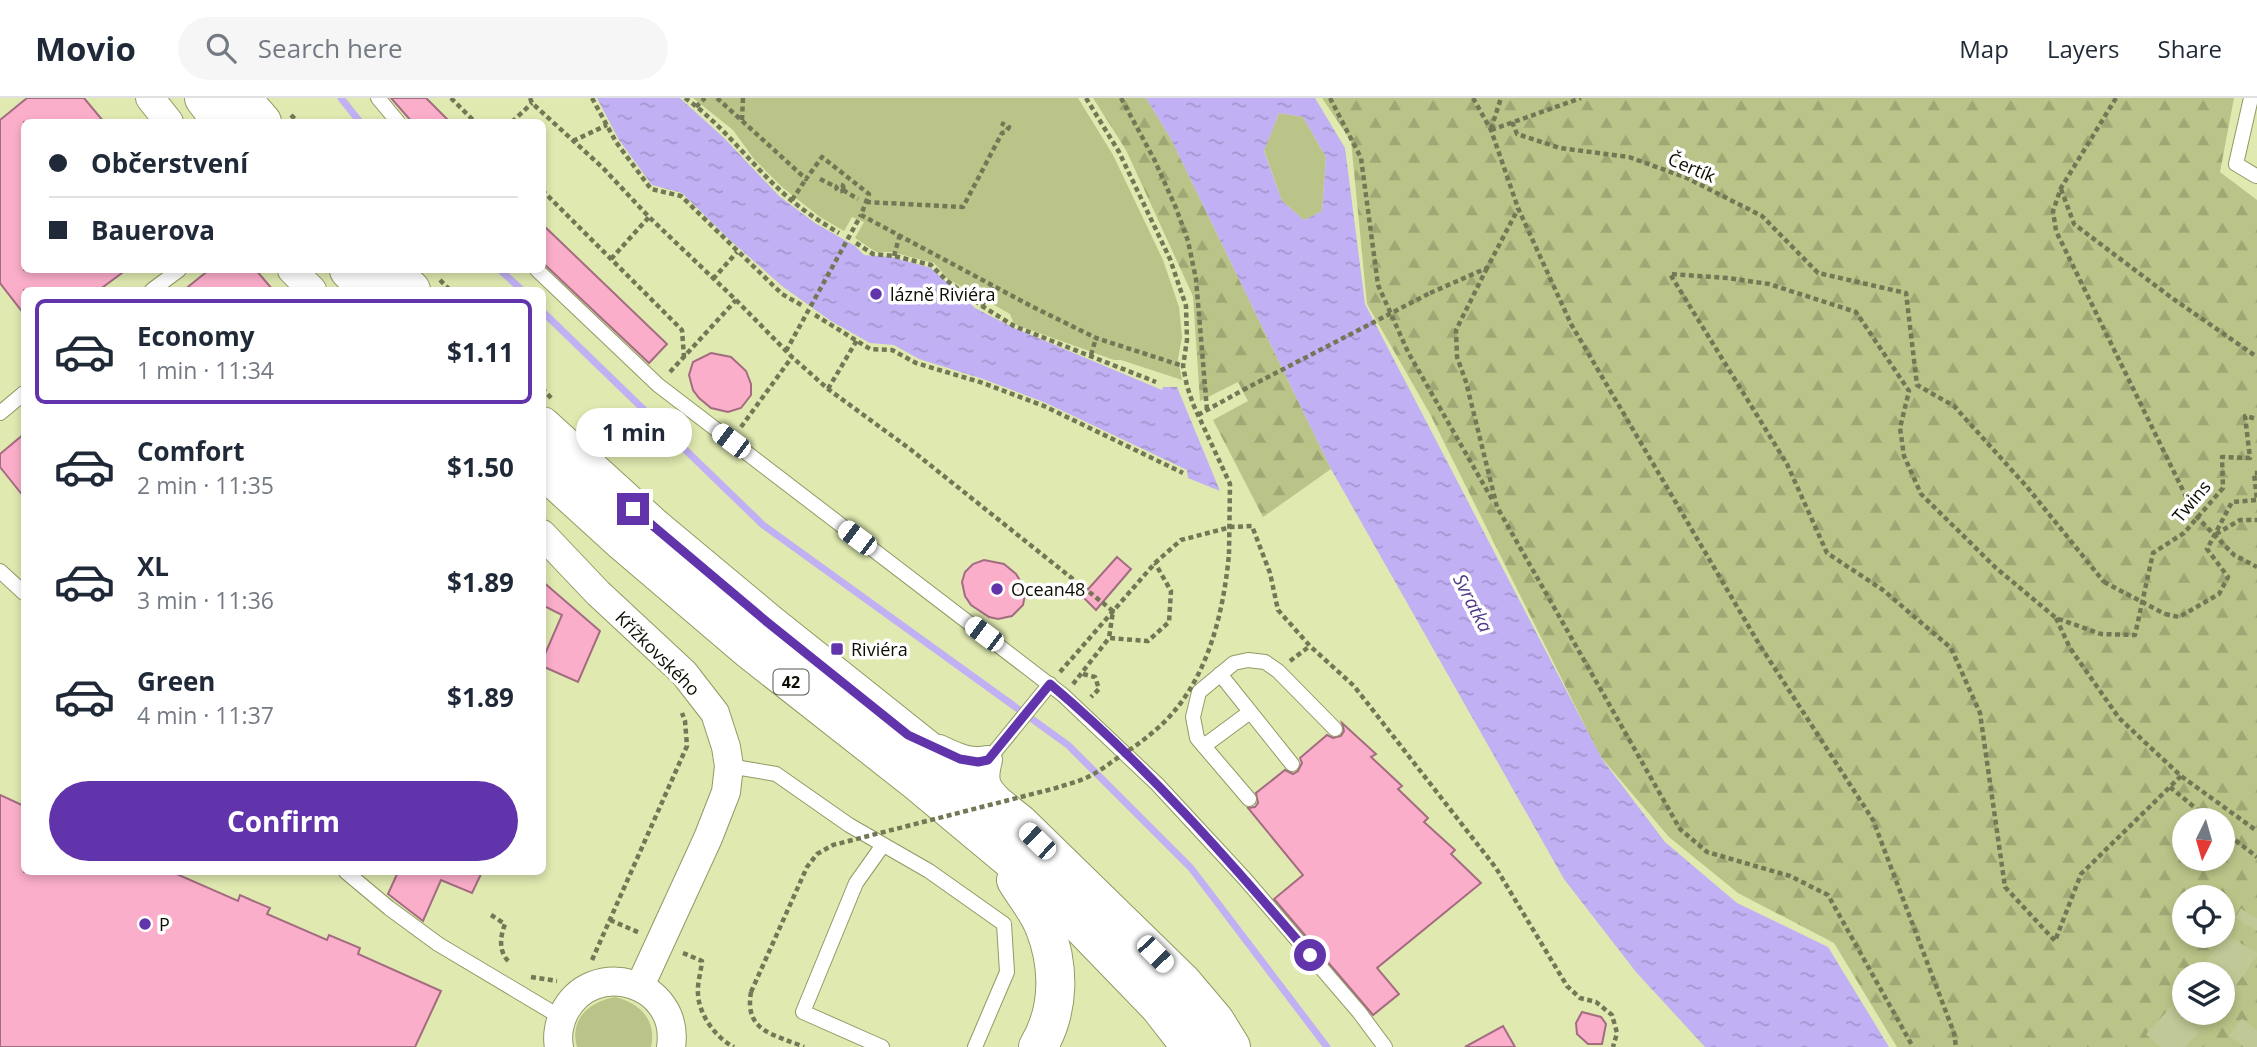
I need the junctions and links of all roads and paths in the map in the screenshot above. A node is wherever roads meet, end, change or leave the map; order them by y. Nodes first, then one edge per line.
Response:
1 (150, 98) edge
2 (204, 98) edge
3 (241, 98) edge
4 (379, 98) edge
5 (451, 98) edge
6 (592, 98) edge
7 (685, 98) edge
8 (705, 98) edge
9 (717, 98) edge
10 (743, 98) edge
11 (1086, 98) edge
12 (1121, 98) edge
13 (1330, 98) edge
14 (1473, 98) edge
15 (1502, 98) edge
16 (1581, 98) edge
17 (2116, 98) edge
18 (2251, 98) edge
19 (531, 101) edge
20 (696, 107) junction
21 (167, 119) edge
22 (220, 119) edge
23 (258, 119) edge
24 (396, 119) edge
25 (472, 119) edge
26 (515, 119) edge
27 (742, 121) junction
28 (1512, 122) junction
29 (1000, 123) dead end
30 (607, 125) junction
31 (1491, 130) junction
32 (573, 141) junction
33 (845, 175) junction
34 (2256, 176) edge
35 (806, 178) junction
36 (820, 179) dead end
37 (840, 187) junction
38 (2061, 188) junction
39 (546, 194) edge
40 (858, 199) dead end
41 (792, 200) junction
42 (866, 202) junction
43 (1518, 208) junction
44 (649, 217) junction
45 (860, 217) junction
46 (839, 233) dead end
47 (900, 234) junction
48 (856, 243) dead end
49 (737, 252) junction
50 (894, 256) junction
51 (611, 259) junction
52 (1487, 268) junction
53 (175, 273) edge
54 (295, 273) edge
55 (352, 273) edge
56 (393, 273) edge
57 (540, 273) edge
58 (713, 279) junction
59 (993, 285) junction
60 (156, 287) edge
61 (309, 287) edge
62 (366, 287) edge
63 (408, 287) edge
64 (736, 300) junction
65 (803, 306) dead end
66 (982, 306) junction
67 (815, 315) dead end
68 (1096, 338) junction
69 (856, 340) junction
70 (786, 351) junction
71 (1090, 355) junction
72 (684, 357) junction
73 (792, 357) junction
74 (2257, 357) edge
75 (1183, 366) junction
76 (1156, 382) dead end
77 (658, 385) junction
78 (828, 389) junction
79 (21, 396) edge
80 (1207, 410) junction
81 (0, 413) edge
82 (1198, 415) junction
83 (2257, 419) edge
84 (546, 430) edge
85 (731, 441) junction
86 (546, 472) edge
87 (1183, 473) dead end
88 (2257, 473) edge
89 (1497, 507) junction
90 (2257, 520) edge
91 (1231, 527) junction
92 (2215, 535) junction
93 (546, 538) edge
94 (1155, 563) junction
95 (2257, 567) edge
96 (0, 571) edge
97 (1086, 589) junction
98 (21, 590) edge
99 (1025, 595) dead end
100 (1113, 611) junction
101 (2056, 618) junction
102 (1109, 638) junction
103 (1310, 646) junction
104 (1278, 671) junction
105 (1083, 674) junction
106 (1220, 674) junction
107 (1074, 683) junction
108 (1050, 684) junction
109 (1063, 695) junction
110 (680, 709) dead end
111 (1250, 712) junction
112 (1335, 729) dead end
113 (908, 735) junction
114 (1204, 746) junction
115 (988, 760) junction
116 (1292, 764) dead end
117 (729, 766) junction
118 (2181, 776) junction
119 (2170, 787) junction
120 (1248, 799) dead end
121 (2195, 808) edge
122 (2257, 831) edge
123 (1009, 836) junction
124 (2235, 840) edge
125 (883, 845) junction
126 (2257, 857) edge
127 (350, 875) edge
128 (491, 915) dead end
129 (660, 942) junction
130 (589, 967) dead end
131 (516, 968) dead end
132 (527, 976) dead end
133 (564, 982) dead end
134 (640, 986) junction
135 (562, 1018) junction
136 (1218, 1041) edge
137 (559, 1047) edge
138 (671, 1047) edge
139 (734, 1047) edge
140 (804, 1047) edge
141 (882, 1047) edge
142 (975, 1047) edge
143 (1038, 1047) edge
144 (1385, 1047) edge
145 (1613, 1047) edge
146 (1913, 1047) edge
147 (1955, 1047) edge

1 - 21 street
2 - 22 highway
3 - 23 highway
4 - 24 lane
5 - 25 path
6 - 30 path
7 - 20 path
8 - 20 path
9 - 27 path
10 - 27 path
11 - 75 path
12 - 80 path
13 - 89 path
14 - 31 path
15 - 31 path
16 - 28 path
17 - 38 path
18 - 34 lane
19 - 26 path
19 - 32 path
20 - 41 path
27 - 35 path
28 - 31 path
28 - 92 path, Čertík, bridge
29 - 42 path
30 - 32 path
30 - 49 path
31 - 43 path
32 - 44 path
33 - 35 path
33 - 37 path
33 - 42 path
35 - 41 path
36 - 37 path
37 - 40 path
38 - 74 path
38 - 92 path
39 - 51 path
41 - 46 path
42 - 45 path
43 - 52 path
43 - 147 path
44 - 51 path
44 - 58 path
45 - 47 path
45 - 70 path
47 - 50 path
47 - 59 path
48 - 50 path
49 - 58 path
49 - 65 path
50 - 66 path
51 - 72 path
52 - 80 path, bridge
52 - 89 path
53 - 60 lane
54 - 61 street
55 - 62 highway
56 - 63 highway
57 - 77 lane
58 - 64 path
59 - 66 path
59 - 68 path
64 - 70 path
64 - 72 path
66 - 71 path
67 - 69 path
68 - 71 path
68 - 75 path
69 - 78 path
69 - 87 path
70 - 73 path
71 - 76 path
72 - 77 path
73 - 78 path
73 - 85 path
75 - 82 path
77 - 85 lane
78 - 97 path
79 - 81 lane
80 - 82 path
82 - 91 path
83 - 101 path, Twins
84 - 113 highway, 42
85 - 108 lane
86 - 123 highway, 42
88 - 92 path, Twins
89 - 146 path
90 - 92 path
91 - 94 path
91 - 103 path
91 - 140 path, bridge
92 - 95 path
93 - 117 street, Křížkovského
94 - 100 path
94 - 102 path
96 - 98 lane
97 - 99 path
97 - 100 path
100 - 102 path
100 - 108 path
101 - 118 path
101 - 119 path
102 - 105 path
103 - 104 path
103 - 145 path
104 - 106 lane
104 - 112 lane
105 - 107 path
105 - 107 path
106 - 111 lane
106 - 114 lane
107 - 109 path
108 - 109 lane
108 - 115 lane
109 - 144 lane
110 - 130 path
111 - 114 lane
111 - 116 lane
113 - 115 street
113 - 123 highway, 42
114 - 120 lane
115 - 123 street
117 - 125 lane
117 - 129 street, Křížkovského
118 - 119 path
118 - 122 path
119 - 121 path
123 - 136 highway, 42
123 - 136 highway, 42
123 - 143 highway
124 - 126 path
125 - 141 lane
125 - 142 lane
127 - 135 lane
128 - 131 path
129 - 134 street, Křížkovského
129 - 139 path
132 - 133 path
134 - 135 street
134 - 138 street
135 - 137 street

